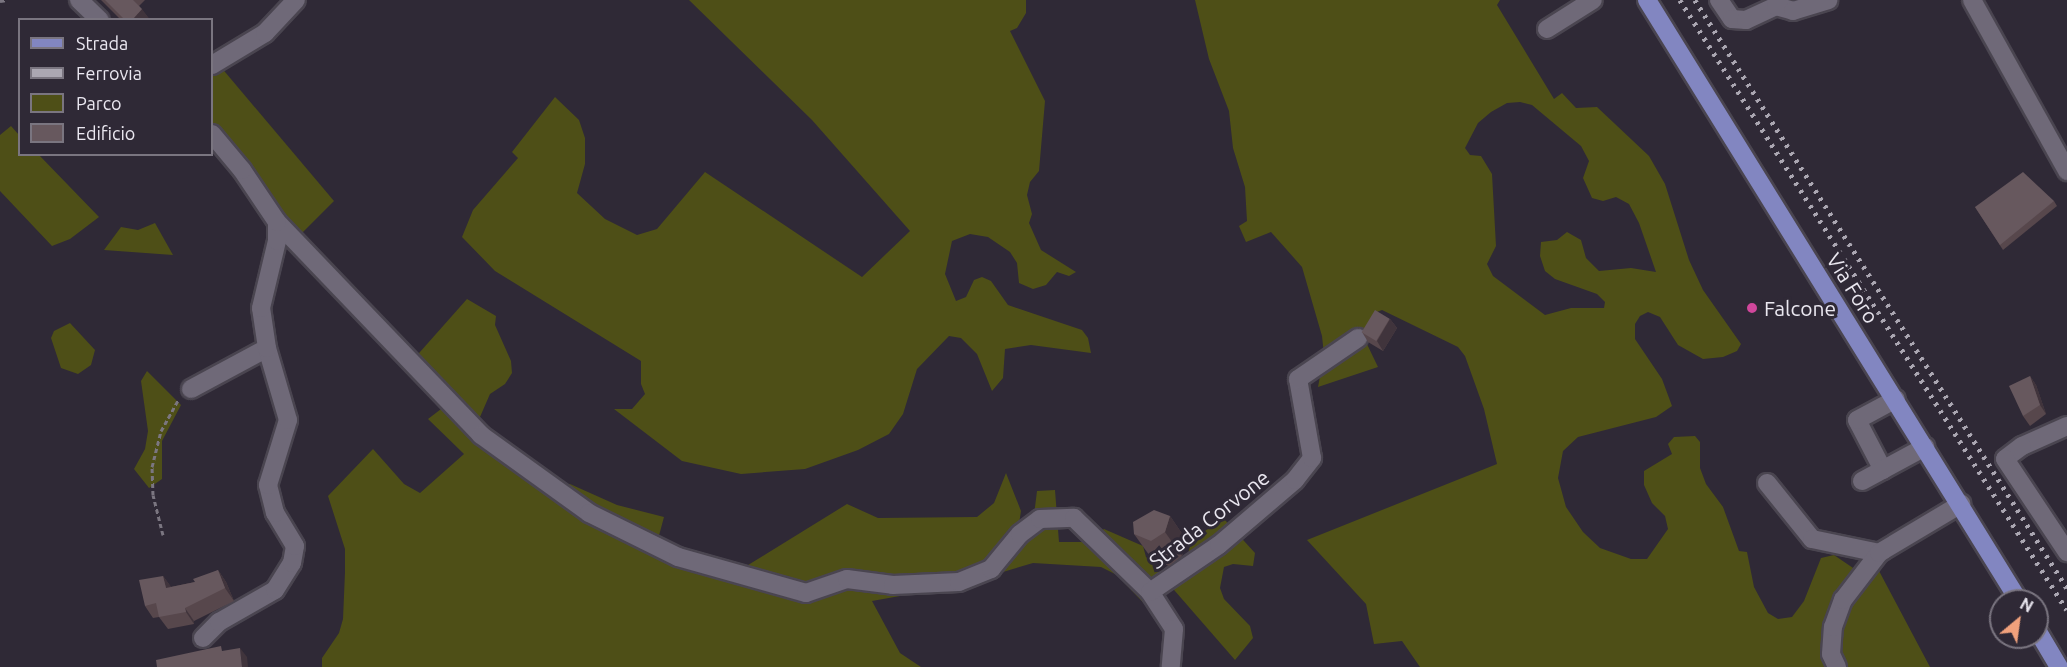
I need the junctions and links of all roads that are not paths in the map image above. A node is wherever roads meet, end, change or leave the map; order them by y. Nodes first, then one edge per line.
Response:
1 (79, 0) edge
2 (296, 0) edge
3 (1593, 0) edge
4 (1647, 0) edge
5 (1719, 0) edge
6 (1828, 0) edge
7 (1972, 0) edge
8 (98, 18) edge
9 (1547, 29) dead end
10 (213, 64) edge
11 (213, 135) edge
12 (2067, 171) edge
13 (277, 222) junction
14 (1358, 338) dead end
15 (267, 348) junction
16 (191, 389) road end
17 (1896, 399) junction
18 (2067, 426) edge
19 (1925, 447) junction
20 (1883, 470) junction
21 (1862, 481) dead end
22 (1767, 483) dead end
23 (1961, 504) junction
24 (2067, 552) edge
25 (1879, 553) junction
26 (2012, 589) edge
27 (1150, 592) junction
28 (203, 638) dead end
29 (2048, 649) edge
30 (1171, 667) edge
31 (1837, 667) edge
32 (2059, 667) edge

1 - 8 street
2 - 10 street
3 - 9 street
4 - 17 main road, Via Foro
5 - 6 street
7 - 12 street
11 - 13 street
13 - 15 street
13 - 27 street
14 - 27 street, Strada Corvone
15 - 16 street
15 - 28 street
17 - 19 main road, Via Foro
17 - 20 street
18 - 24 street
19 - 20 street
19 - 23 main road, Via Foro
20 - 21 street
22 - 25 street
23 - 25 street
23 - 26 main road, Via Foro
25 - 31 street
27 - 30 street
29 - 32 main road

